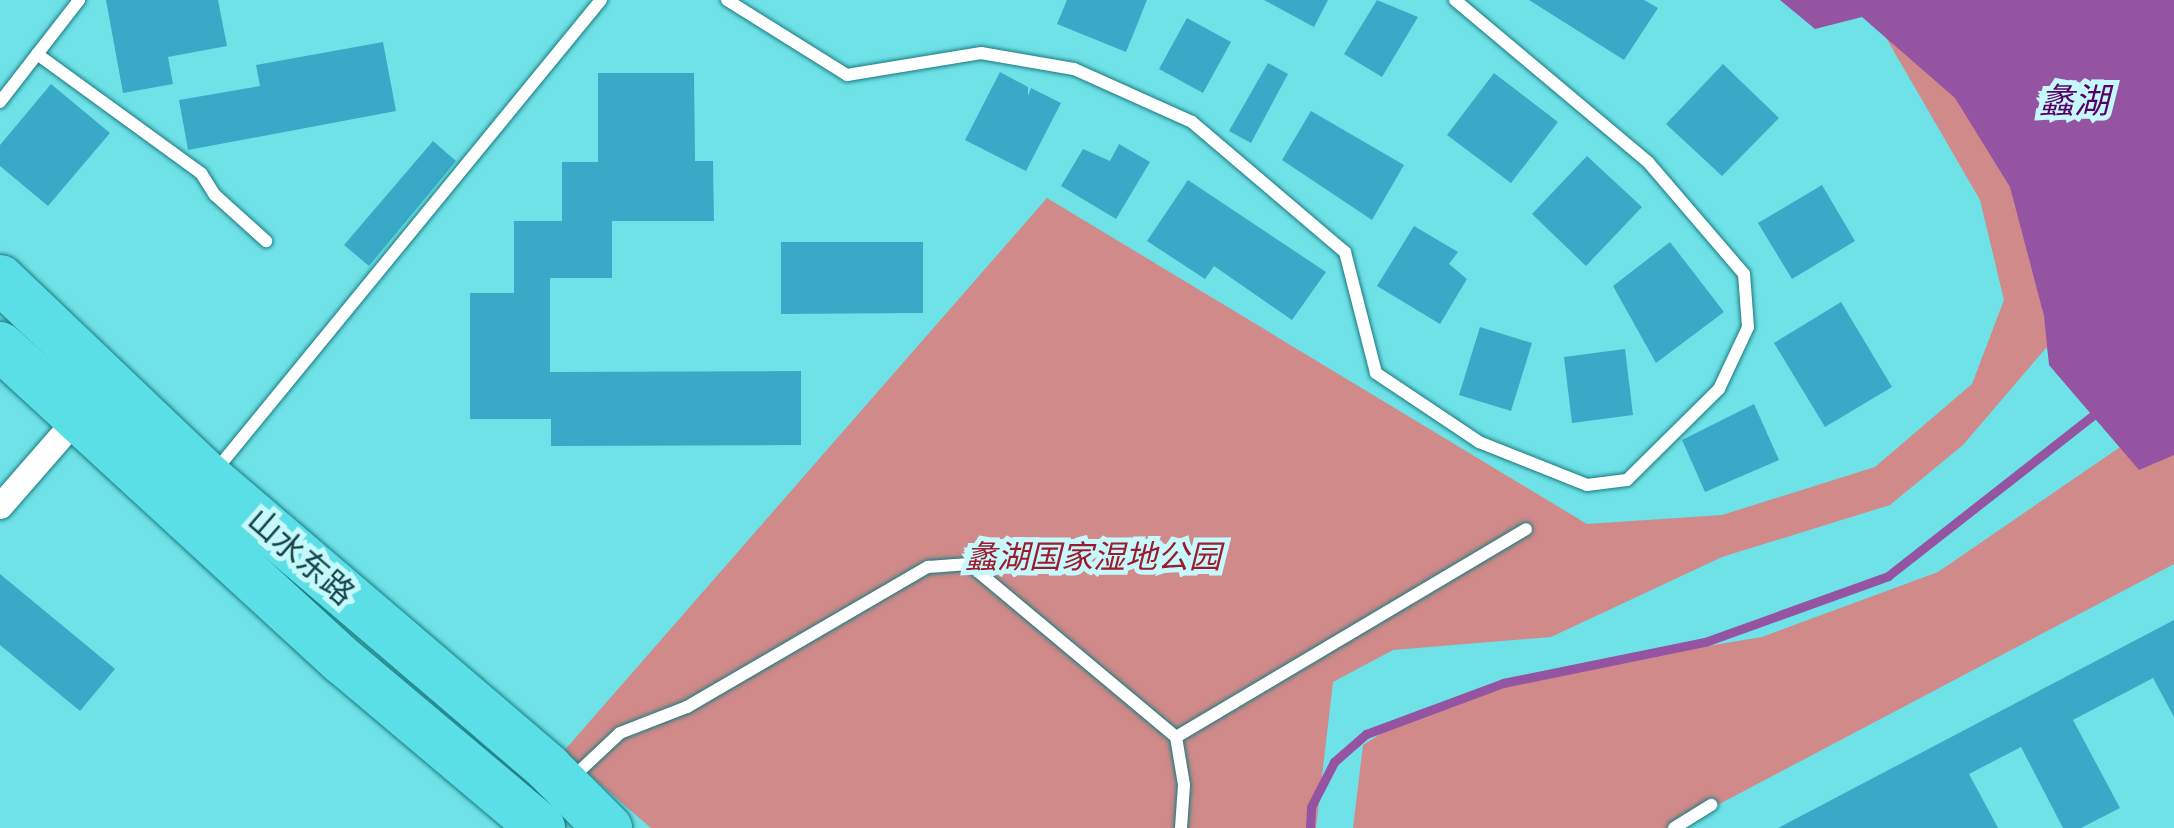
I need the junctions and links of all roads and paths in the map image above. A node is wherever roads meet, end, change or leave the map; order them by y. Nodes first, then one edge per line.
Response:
1 (79, 0) edge
2 (601, 0) edge
3 (727, 0) edge
4 (1455, 0) edge
5 (37, 54) junction
6 (0, 102) edge
7 (266, 242) dead end
8 (0, 279) edge
9 (0, 346) edge
10 (76, 419) junction
11 (209, 478) junction
12 (0, 506) edge
13 (1526, 529) dead end
14 (1176, 738) junction
15 (1711, 805) dead end
16 (546, 812) edge
17 (608, 828) edge
18 (1180, 828) edge
19 (1674, 828) edge

1 - 5 lane
2 - 11 lane
3 - 4 lane
5 - 6 lane
5 - 7 lane
8 - 11 highway, 山水东路
9 - 10 highway, 山水东路
10 - 12 street
10 - 16 highway, 山水东路
11 - 16 highway, 山水东路
13 - 14 lane
14 - 16 lane
14 - 18 lane
15 - 19 lane
16 - 17 highway, 山水东路

